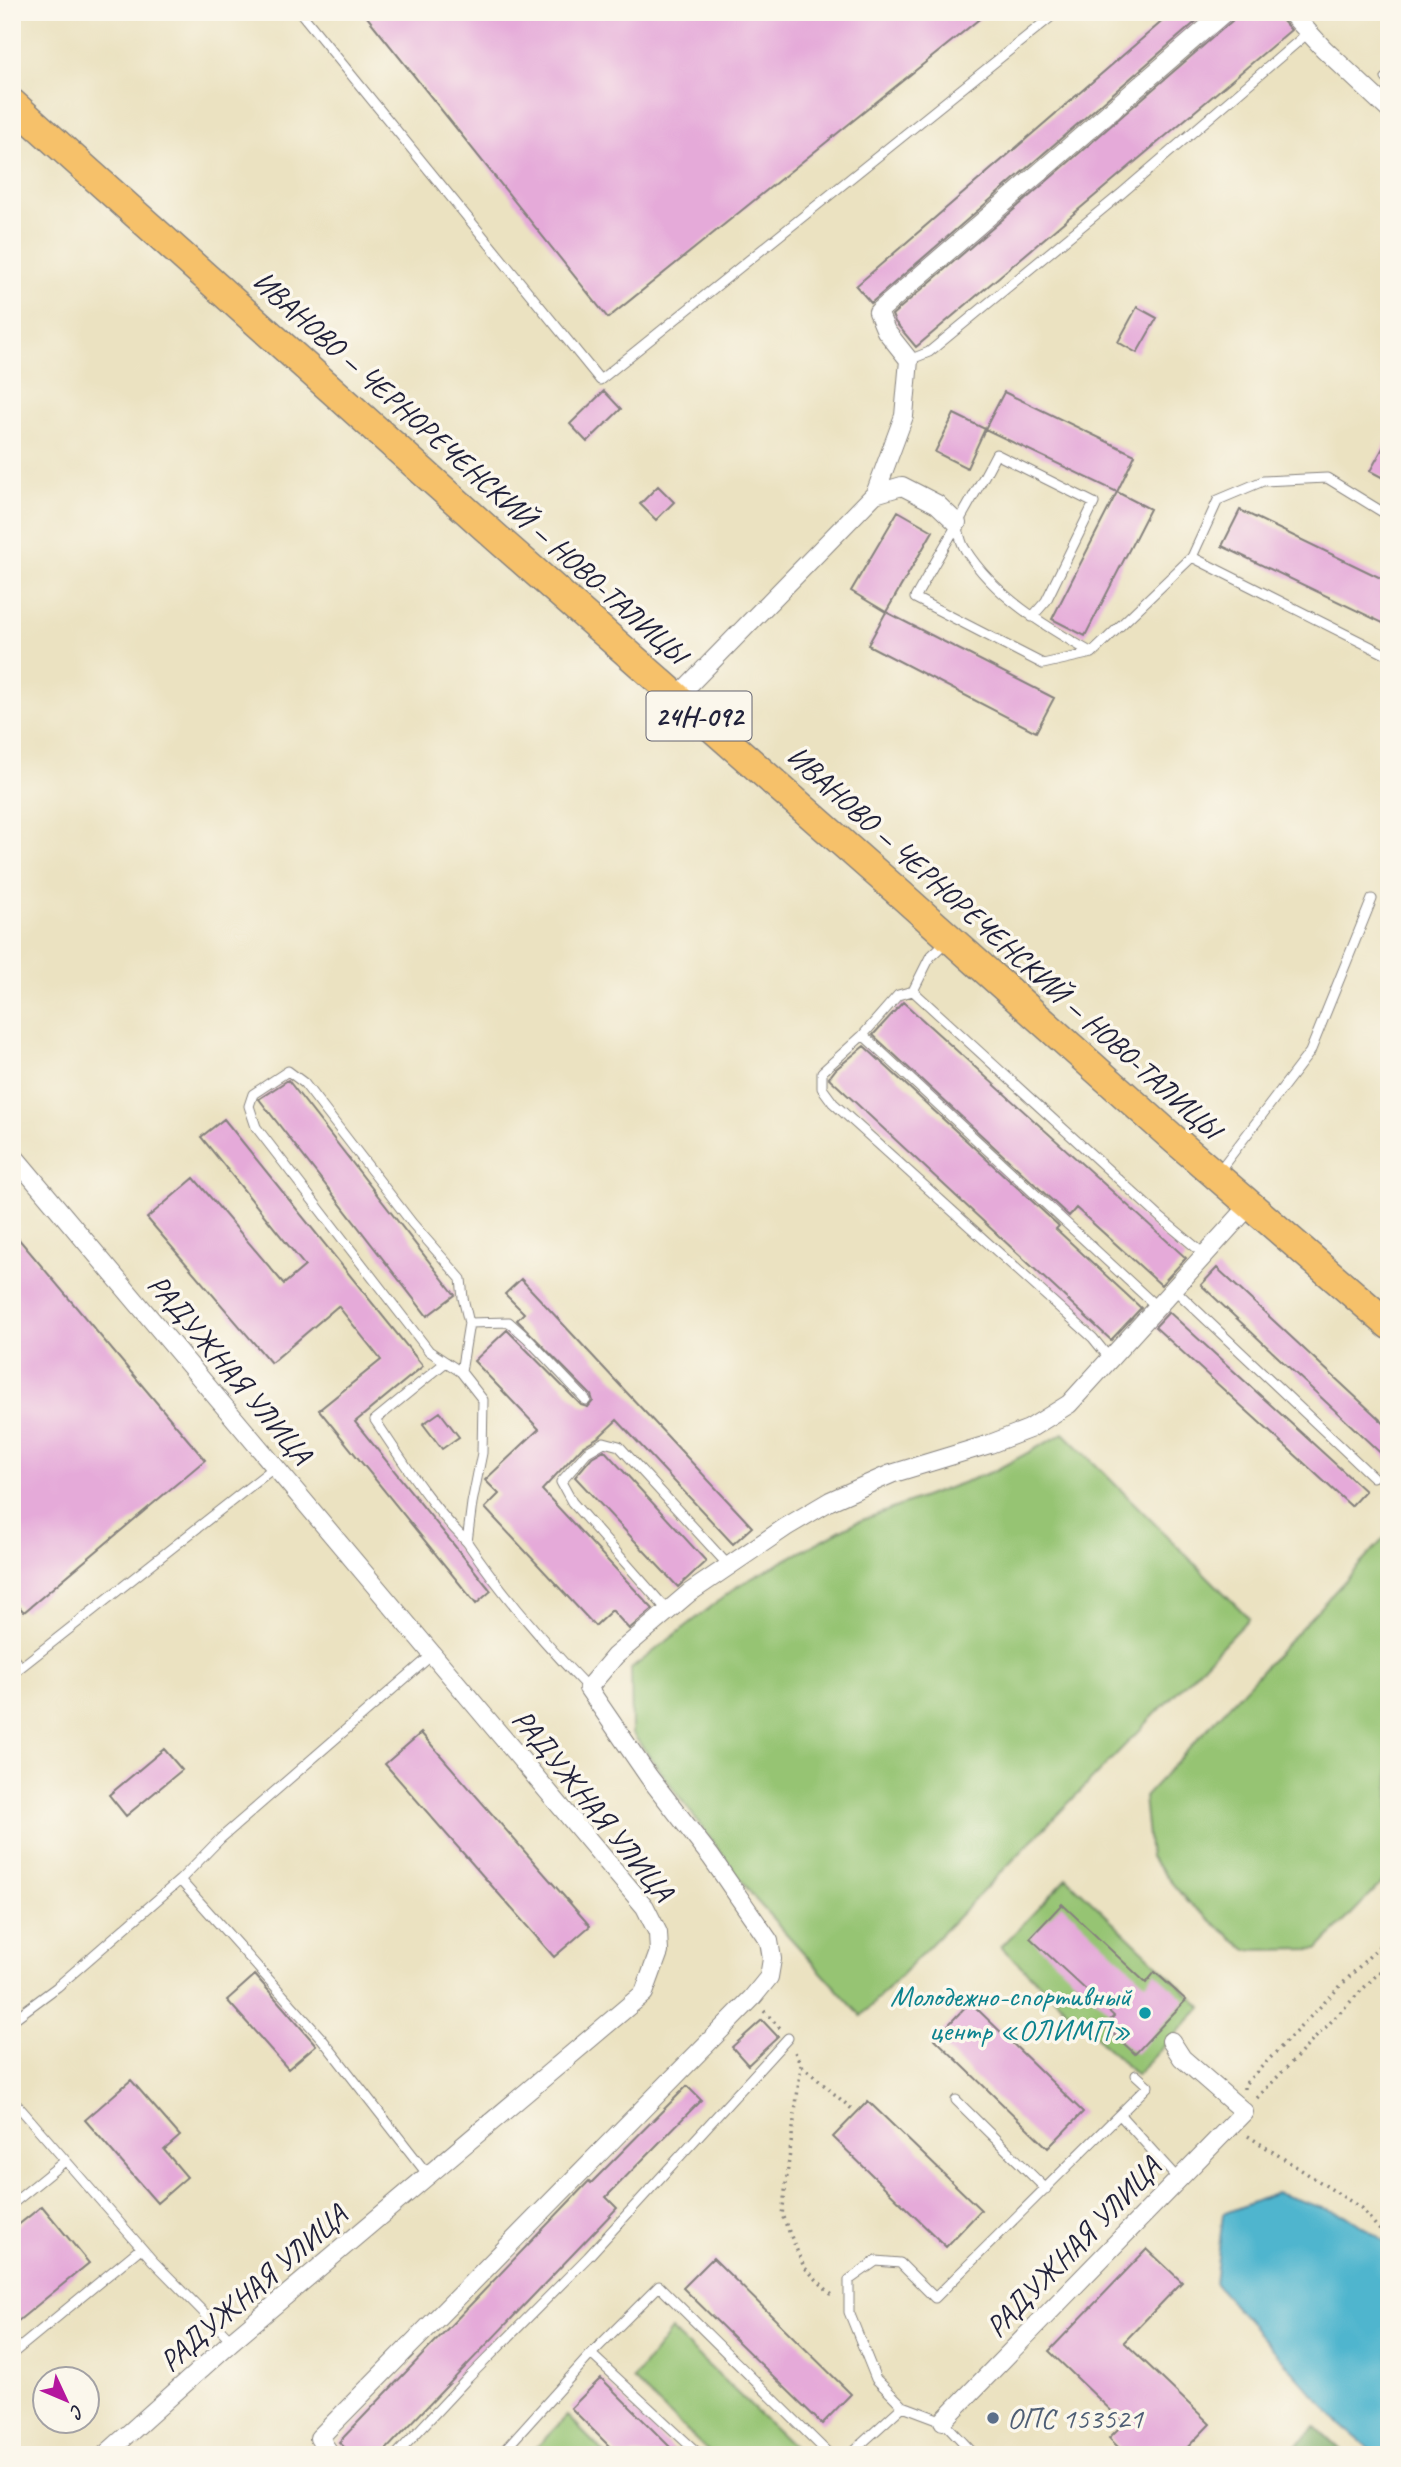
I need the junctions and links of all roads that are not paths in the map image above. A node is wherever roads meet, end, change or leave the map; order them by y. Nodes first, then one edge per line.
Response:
1 (300, 12) edge
2 (1057, 12) edge
3 (1225, 12) edge
4 (1290, 12) edge
5 (1309, 32) junction
6 (1389, 76) edge
7 (1389, 82) edge
8 (12, 103) edge
9 (1389, 110) edge
10 (909, 360) junction
11 (875, 494) junction
12 (1389, 516) edge
13 (957, 523) junction
14 (1192, 557) junction
15 (1032, 617) junction
16 (1092, 653) junction
17 (1389, 656) edge
18 (677, 696) junction
19 (1372, 899) dead end
20 (950, 938) junction
21 (913, 991) junction
22 (863, 1035) junction
23 (12, 1154) edge
24 (1216, 1176) junction
25 (1250, 1205) junction
26 (1205, 1255) junction
27 (1174, 1289) junction
28 (1157, 1307) junction
29 (469, 1323) junction
30 (1389, 1325) edge
31 (1110, 1359) junction
32 (446, 1362) junction
33 (461, 1372) junction
34 (586, 1400) dead end
35 (276, 1466) junction
36 (1373, 1476) dead end
37 (467, 1542) junction
38 (728, 1565) junction
39 (668, 1611) junction
40 (433, 1654) junction
41 (12, 1657) edge
42 (20, 1667) junction
43 (12, 1674) edge
44 (588, 1688) junction
45 (180, 1880) junction
46 (13, 2020) edge
47 (788, 2038) road end
48 (1171, 2041) dead end
49 (1136, 2076) dead end
50 (12, 2099) edge
51 (956, 2100) dead end
52 (1120, 2115) junction
53 (65, 2161) junction
54 (428, 2175) junction
55 (1178, 2179) junction
56 (1046, 2189) junction
57 (12, 2204) edge
58 (141, 2248) junction
59 (232, 2341) junction
60 (12, 2354) edge
61 (591, 2354) junction
62 (903, 2406) junction
63 (943, 2421) junction
64 (330, 2454) edge
65 (105, 2455) edge
66 (396, 2455) edge
67 (500, 2455) edge
68 (700, 2455) edge
69 (830, 2455) edge
70 (849, 2455) edge
71 (975, 2455) edge

1 - 2 lane
3 - 10 street
4 - 5 street
5 - 9 street
5 - 10 lane
6 - 7 lane
8 - 18 main road, ИВАНОВО — ЧЕРНОРЕЧЕНСКИЙ — НОВО-ТАЛИЦЫ / 24Н-092
10 - 11 street
11 - 13 street
11 - 18 street
12 - 14 lane
13 - 15 lane
13 - 15 lane
13 - 16 lane
14 - 16 lane
14 - 17 lane
15 - 16 lane
18 - 20 main road, ИВАНОВО — ЧЕРНОРЕЧЕНСКИЙ — НОВО-ТАЛИЦЫ / 24Н-092
19 - 24 lane
20 - 21 lane
20 - 24 main road, ИВАНОВО — ЧЕРНОРЕЧЕНСКИЙ — НОВО-ТАЛИЦЫ / 24Н-092
21 - 22 lane
21 - 26 lane
22 - 28 lane
22 - 31 lane
23 - 35 street, РАДУЖНАЯ УЛИЦА
24 - 25 main road, ИВАНОВО — ЧЕРНОРЕЧЕНСКИЙ — НОВО-ТАЛИЦЫ / 24Н-092
25 - 26 street
25 - 30 main road, ИВАНОВО — ЧЕРНОРЕЧЕНСКИЙ — НОВО-ТАЛИЦЫ / 24Н-092
26 - 27 street
27 - 28 street
27 - 36 lane
28 - 31 street
29 - 32 lane
29 - 33 lane
29 - 34 lane
31 - 38 street
32 - 33 lane
32 - 37 lane
33 - 37 lane
35 - 40 street, РАДУЖНАЯ УЛИЦА
35 - 42 lane
37 - 44 lane
38 - 39 street
38 - 39 lane
39 - 44 street
40 - 45 lane
40 - 54 street, РАДУЖНАЯ УЛИЦА
41 - 42 lane
42 - 43 lane
44 - 64 street
45 - 46 lane
45 - 54 lane
47 - 66 lane
48 - 55 street, РАДУЖНАЯ УЛИЦА
49 - 52 lane
50 - 53 lane
51 - 56 lane
52 - 55 lane
52 - 56 lane
53 - 57 lane
53 - 58 lane
54 - 59 street, РАДУЖНАЯ УЛИЦА
55 - 63 street, РАДУЖНАЯ УЛИЦА
56 - 62 lane
58 - 59 lane
58 - 60 lane
59 - 65 street, РАДУЖНАЯ УЛИЦА
61 - 67 lane
61 - 68 lane
61 - 69 lane
62 - 63 lane
62 - 70 lane
63 - 71 lane

